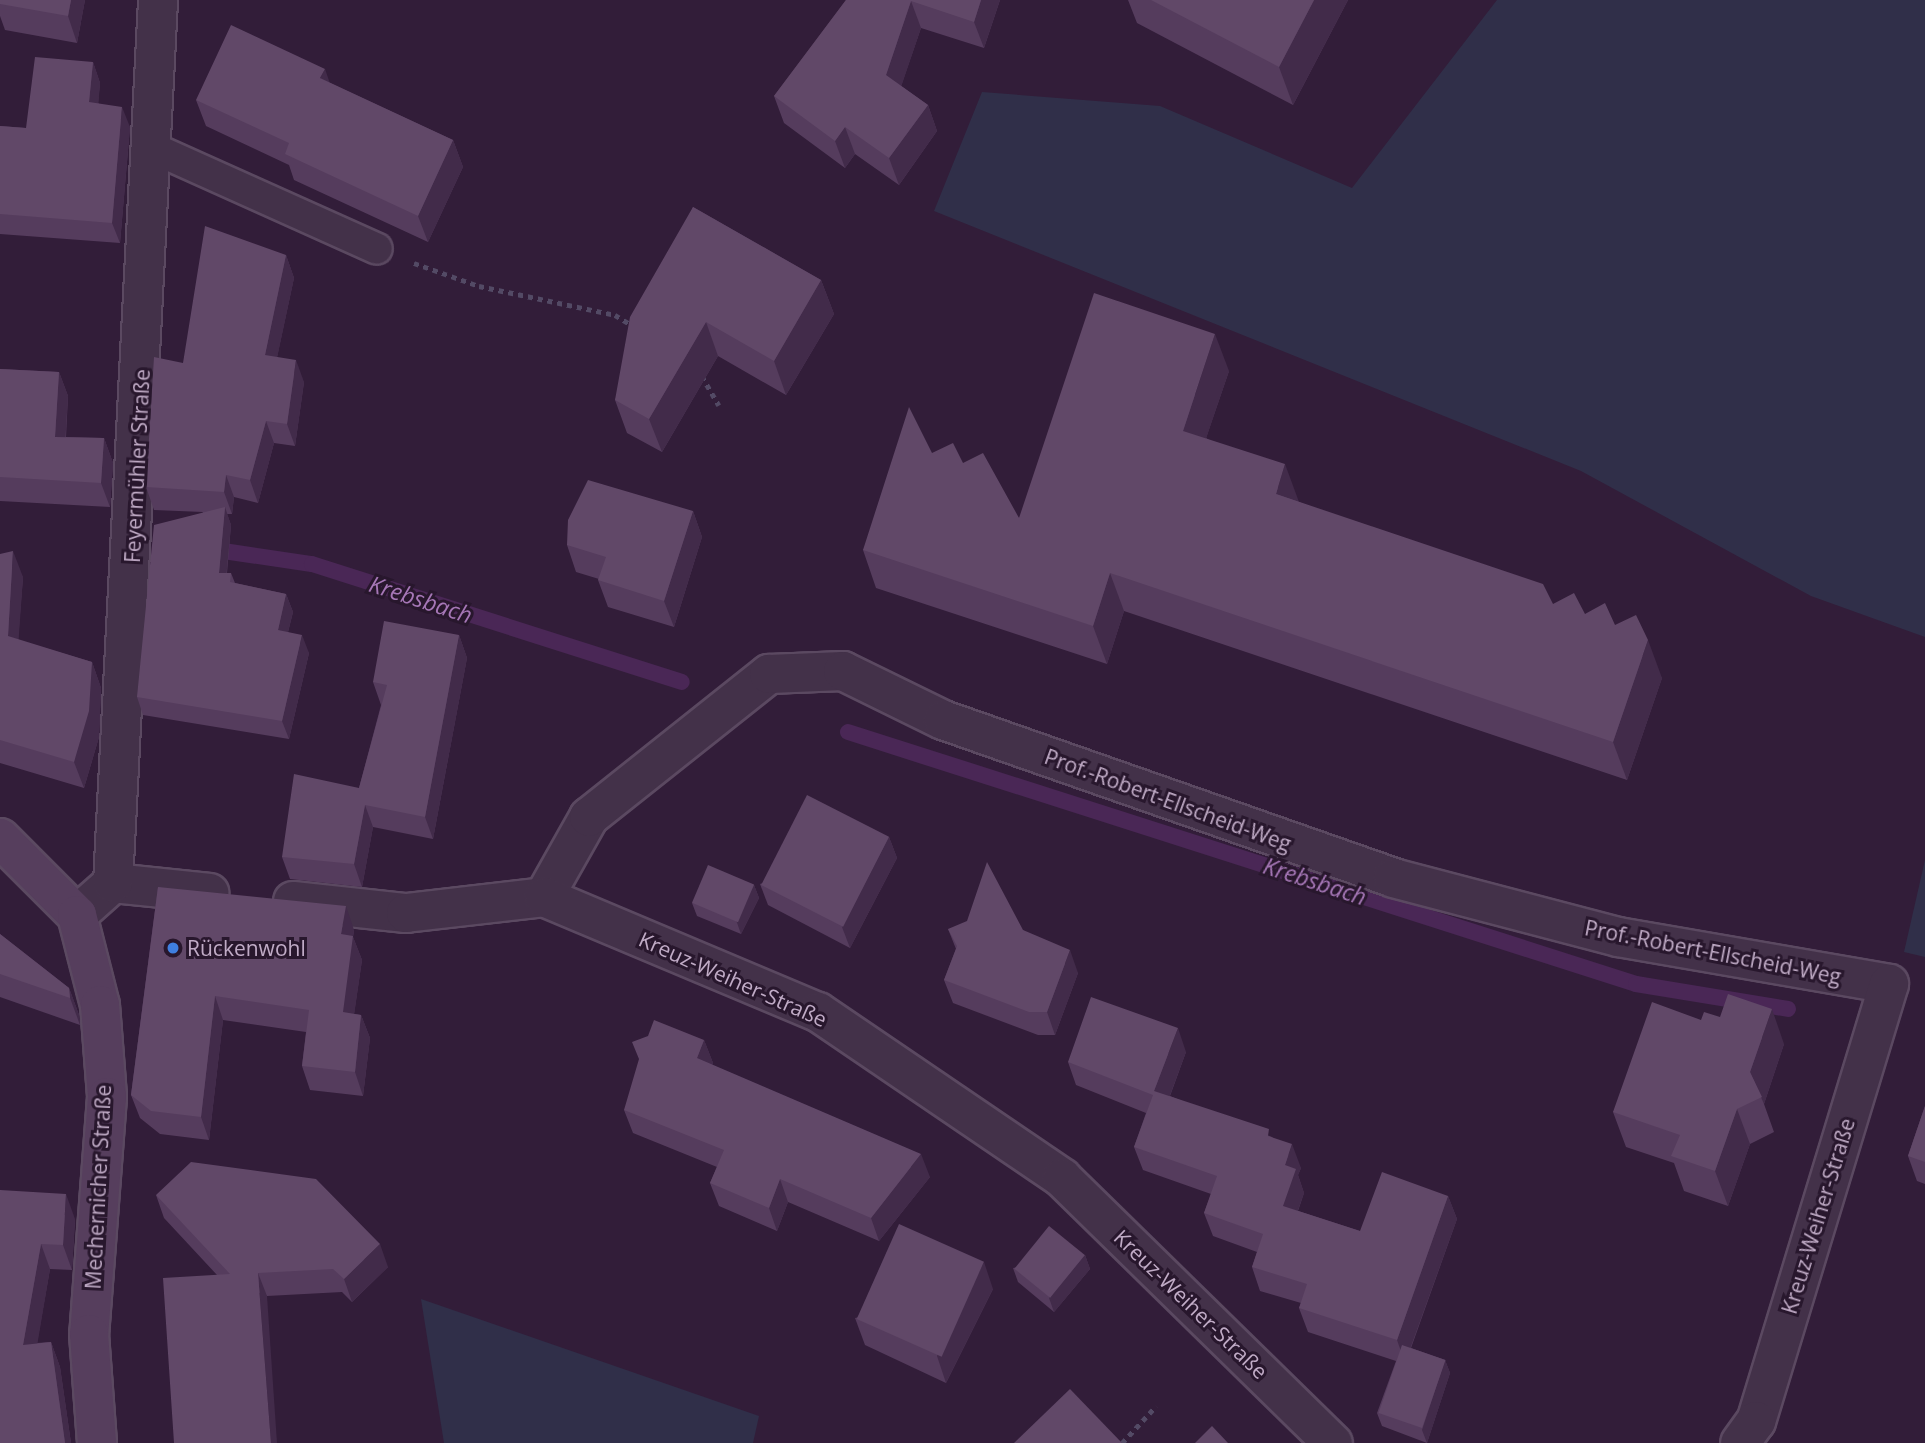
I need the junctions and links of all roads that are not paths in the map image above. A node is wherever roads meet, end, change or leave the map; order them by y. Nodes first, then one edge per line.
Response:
1 (161, 3) edge
2 (155, 149) junction
3 (377, 249) road end
4 (0, 838) edge
5 (113, 883) junction
6 (544, 897) junction
7 (77, 915) junction
8 (1889, 984) joint
9 (97, 1443) edge
10 (1333, 1443) edge
11 (1740, 1443) edge

1 - 2 street, Feyermühler Straße
2 - 3 lane
2 - 5 street, Feyermühler Straße
4 - 7 main road
5 - 6 street, Kreuz-Weiher-Straße
5 - 7 street
6 - 8 street, Prof.-Robert-Ellscheid-Weg
6 - 10 street, Kreuz-Weiher-Straße
7 - 9 main road, Mechernicher Straße
8 - 11 street, Kreuz-Weiher-Straße

